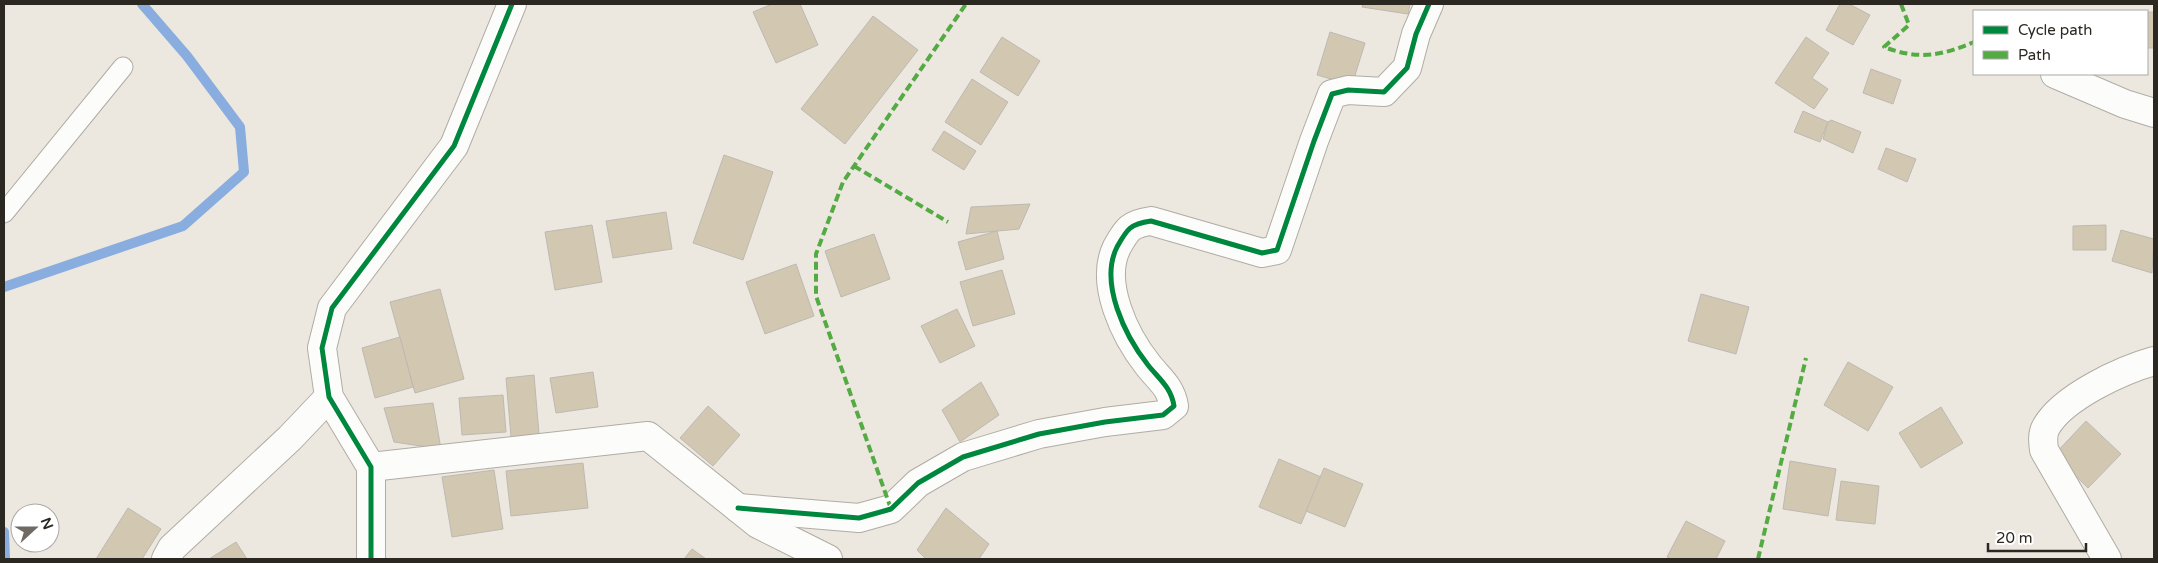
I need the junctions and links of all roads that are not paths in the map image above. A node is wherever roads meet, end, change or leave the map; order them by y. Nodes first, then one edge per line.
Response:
1 (1429, 4) edge
2 (507, 9) edge
3 (123, 67) dead end
4 (2057, 75) edge
5 (2154, 113) edge
6 (4, 214) edge
7 (2154, 361) edge
8 (329, 397) junction
9 (371, 467) junction
10 (738, 508) junction
11 (166, 559) edge
12 (371, 559) edge
13 (828, 559) edge
14 (2106, 559) edge

1 - 10 street
2 - 8 street
3 - 6 lane
4 - 5 street
7 - 14 street
8 - 9 street
8 - 11 street
9 - 10 street
9 - 12 street
10 - 13 street

